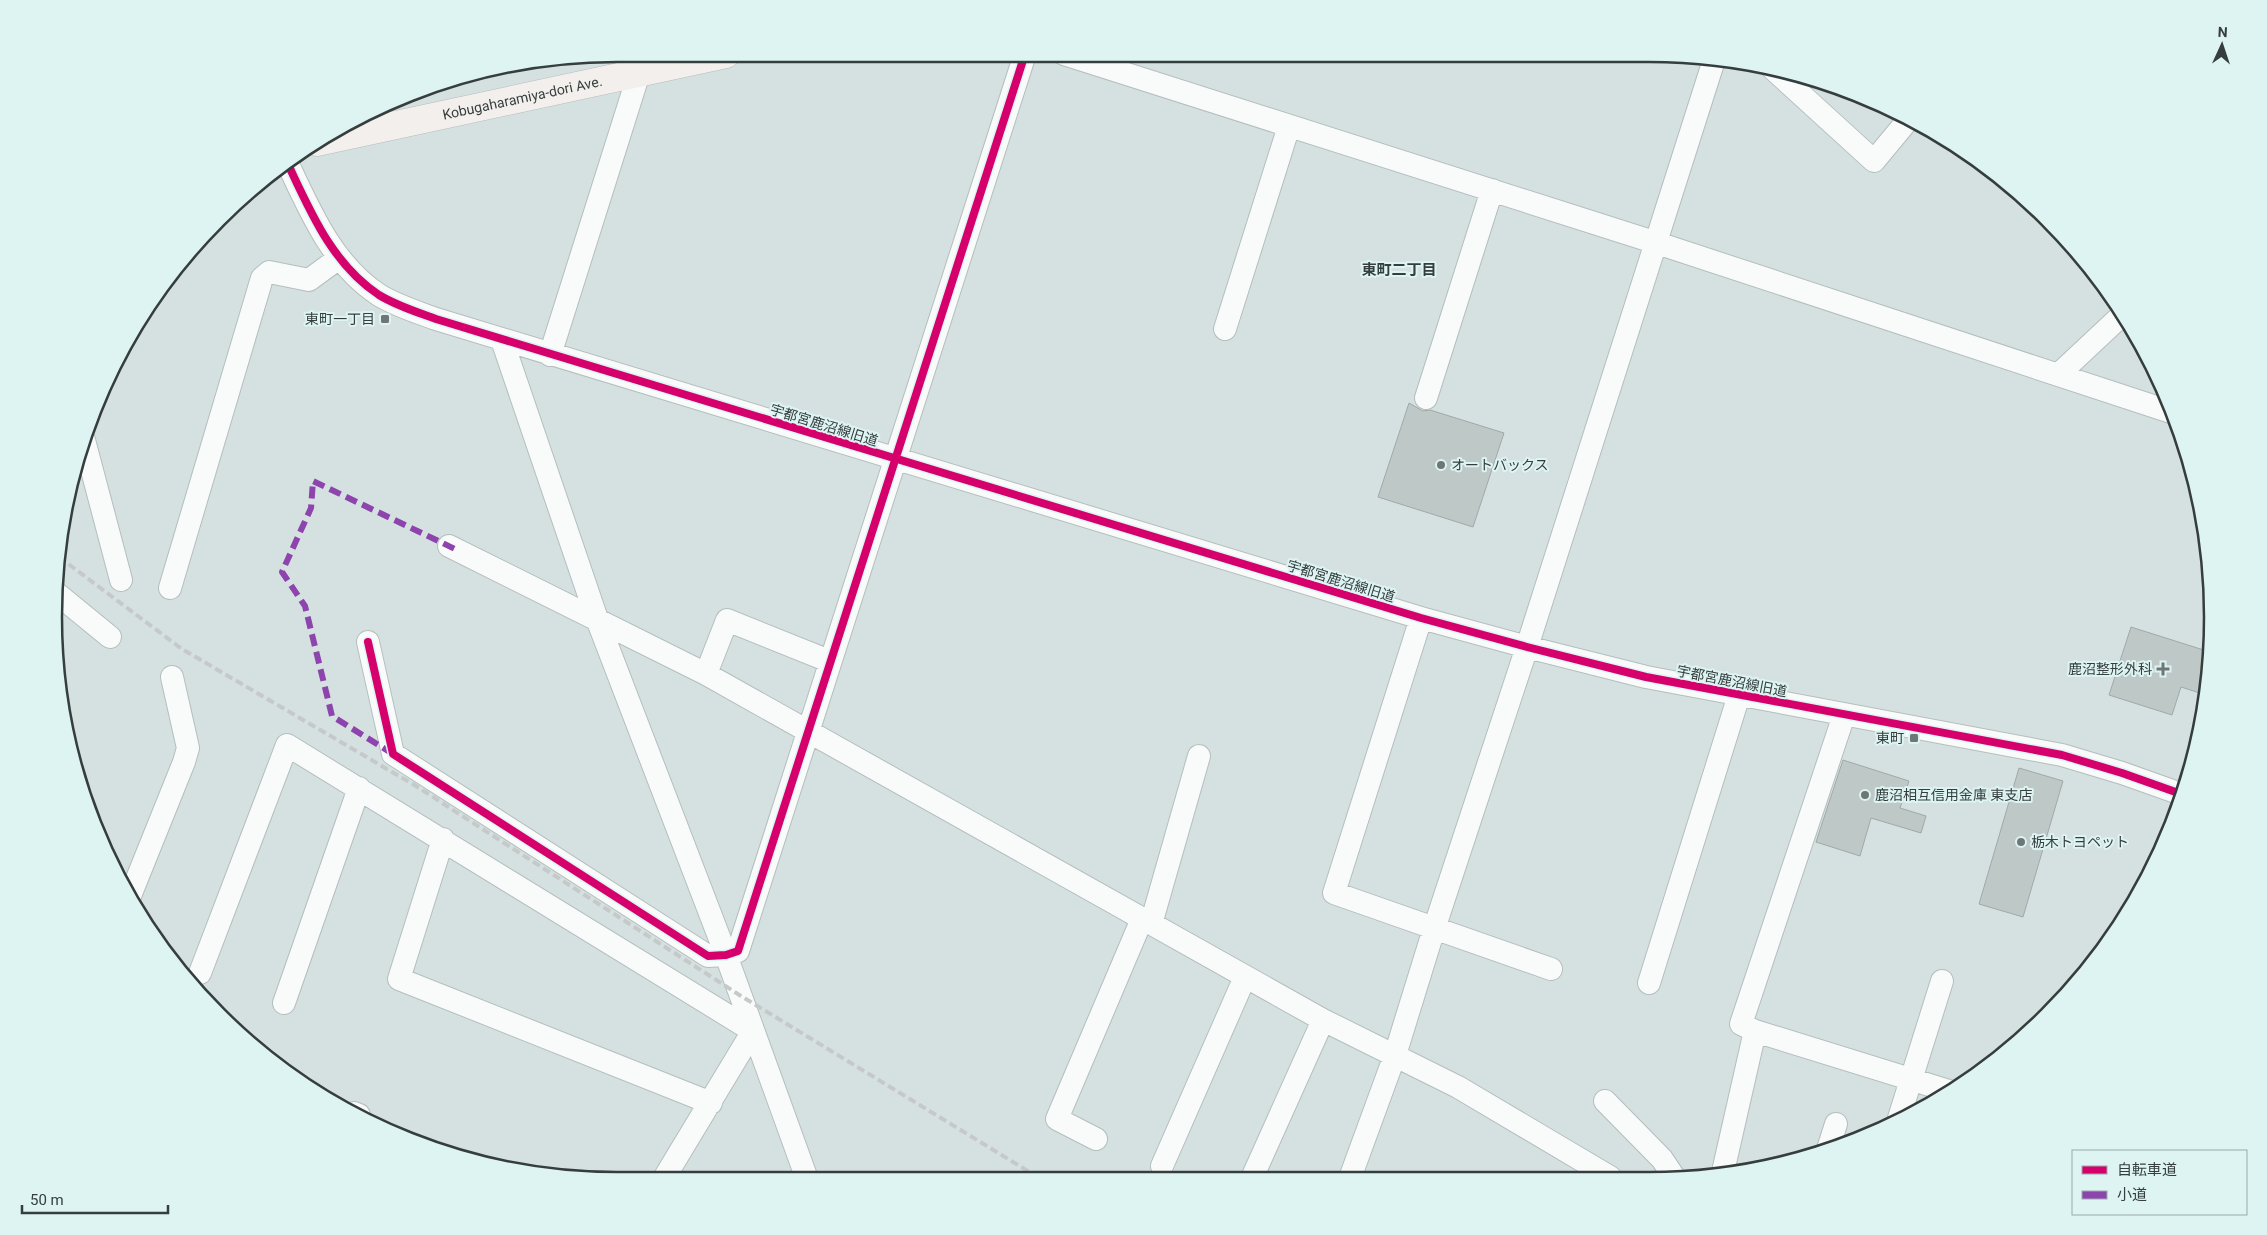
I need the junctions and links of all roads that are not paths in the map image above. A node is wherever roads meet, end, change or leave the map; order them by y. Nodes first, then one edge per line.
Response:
1 (659, 62) edge
2 (1021, 62) edge
3 (1089, 62) edge
4 (642, 64) edge
5 (1712, 66) edge
6 (1784, 79) edge
7 (1904, 125) edge
8 (1288, 126) junction
9 (342, 136) edge
10 (291, 169) edge
11 (1492, 190) junction
12 (1657, 243) junction
13 (339, 258) junction
14 (2117, 319) edge
15 (1225, 329) dead end
16 (502, 340) junction
17 (550, 355) junction
18 (2059, 374) junction
19 (1426, 398) dead end
20 (2164, 409) edge
21 (88, 453) edge
22 (896, 459) junction
23 (449, 546) dead end
24 (121, 580) dead end
25 (170, 588) dead end
26 (63, 599) edge
27 (1421, 618) junction
28 (597, 619) junction
29 (110, 638) dead end
30 (368, 642) dead end
31 (1528, 647) junction
32 (829, 661) junction
33 (706, 674) junction
34 (172, 677) dead end
35 (1739, 695) junction
36 (1844, 715) junction
37 (809, 731) junction
38 (1199, 756) dead end
39 (358, 788) junction
40 (2176, 792) edge
41 (443, 839) junction
42 (129, 881) edge
43 (1146, 921) junction
44 (1434, 929) junction
45 (726, 955) junction
46 (1551, 969) dead end
47 (200, 973) dead end
48 (1246, 977) junction
49 (1942, 981) dead end
50 (1649, 983) dead end
51 (284, 1003) dead end
52 (1323, 1020) junction
53 (753, 1031) junction
54 (1755, 1031) junction
55 (1395, 1055) junction
56 (1910, 1079) junction
57 (1942, 1089) edge
58 (1605, 1100) dead end
59 (711, 1103) junction
60 (1901, 1112) edge
61 (1836, 1124) dead end
62 (1096, 1138) dead end
63 (1830, 1142) edge
64 (1162, 1166) dead end
65 (1724, 1168) edge
66 (1670, 1171) edge
67 (668, 1172) edge
68 (804, 1172) edge
69 (1255, 1172) edge
70 (1352, 1172) edge
71 (1594, 1172) edge

1 - 4 main road, Kobugaharamiya-dori Ave.
2 - 22 street
3 - 8 street
4 - 9 main road, Kobugaharamiya-dori Ave.
4 - 17 street
5 - 12 street
6 - 7 street
8 - 11 street
8 - 15 street
10 - 13 street, 宇都宮鹿沼線旧道
11 - 12 street
11 - 19 street
12 - 18 street
12 - 31 street
13 - 16 street, 宇都宮鹿沼線旧道
13 - 25 street
14 - 18 street
16 - 17 street, 宇都宮鹿沼線旧道
16 - 28 street
17 - 22 street, 宇都宮鹿沼線旧道
18 - 20 street
21 - 24 street
22 - 27 street, 宇都宮鹿沼線旧道
22 - 32 street
23 - 28 street
26 - 29 street
27 - 31 street, 宇都宮鹿沼線旧道
27 - 44 street
28 - 33 street
28 - 45 street
30 - 45 street
31 - 35 street, 宇都宮鹿沼線旧道
31 - 44 street
32 - 33 street
32 - 37 street
33 - 37 street
34 - 42 street
35 - 36 street, 宇都宮鹿沼線旧道
35 - 50 street
36 - 40 street, 宇都宮鹿沼線旧道
36 - 54 street
37 - 43 street
37 - 45 street
38 - 43 street
39 - 41 street
39 - 47 street
39 - 51 street
41 - 53 street
41 - 59 street
43 - 48 street
43 - 62 street
44 - 46 street
44 - 55 street
45 - 53 street
48 - 52 street
48 - 64 street
49 - 56 street
52 - 55 street
52 - 69 street
53 - 59 street
53 - 68 street
54 - 56 street
54 - 65 street
55 - 70 street
55 - 71 street
56 - 57 street
56 - 60 street
58 - 66 street
59 - 67 street
61 - 63 street

